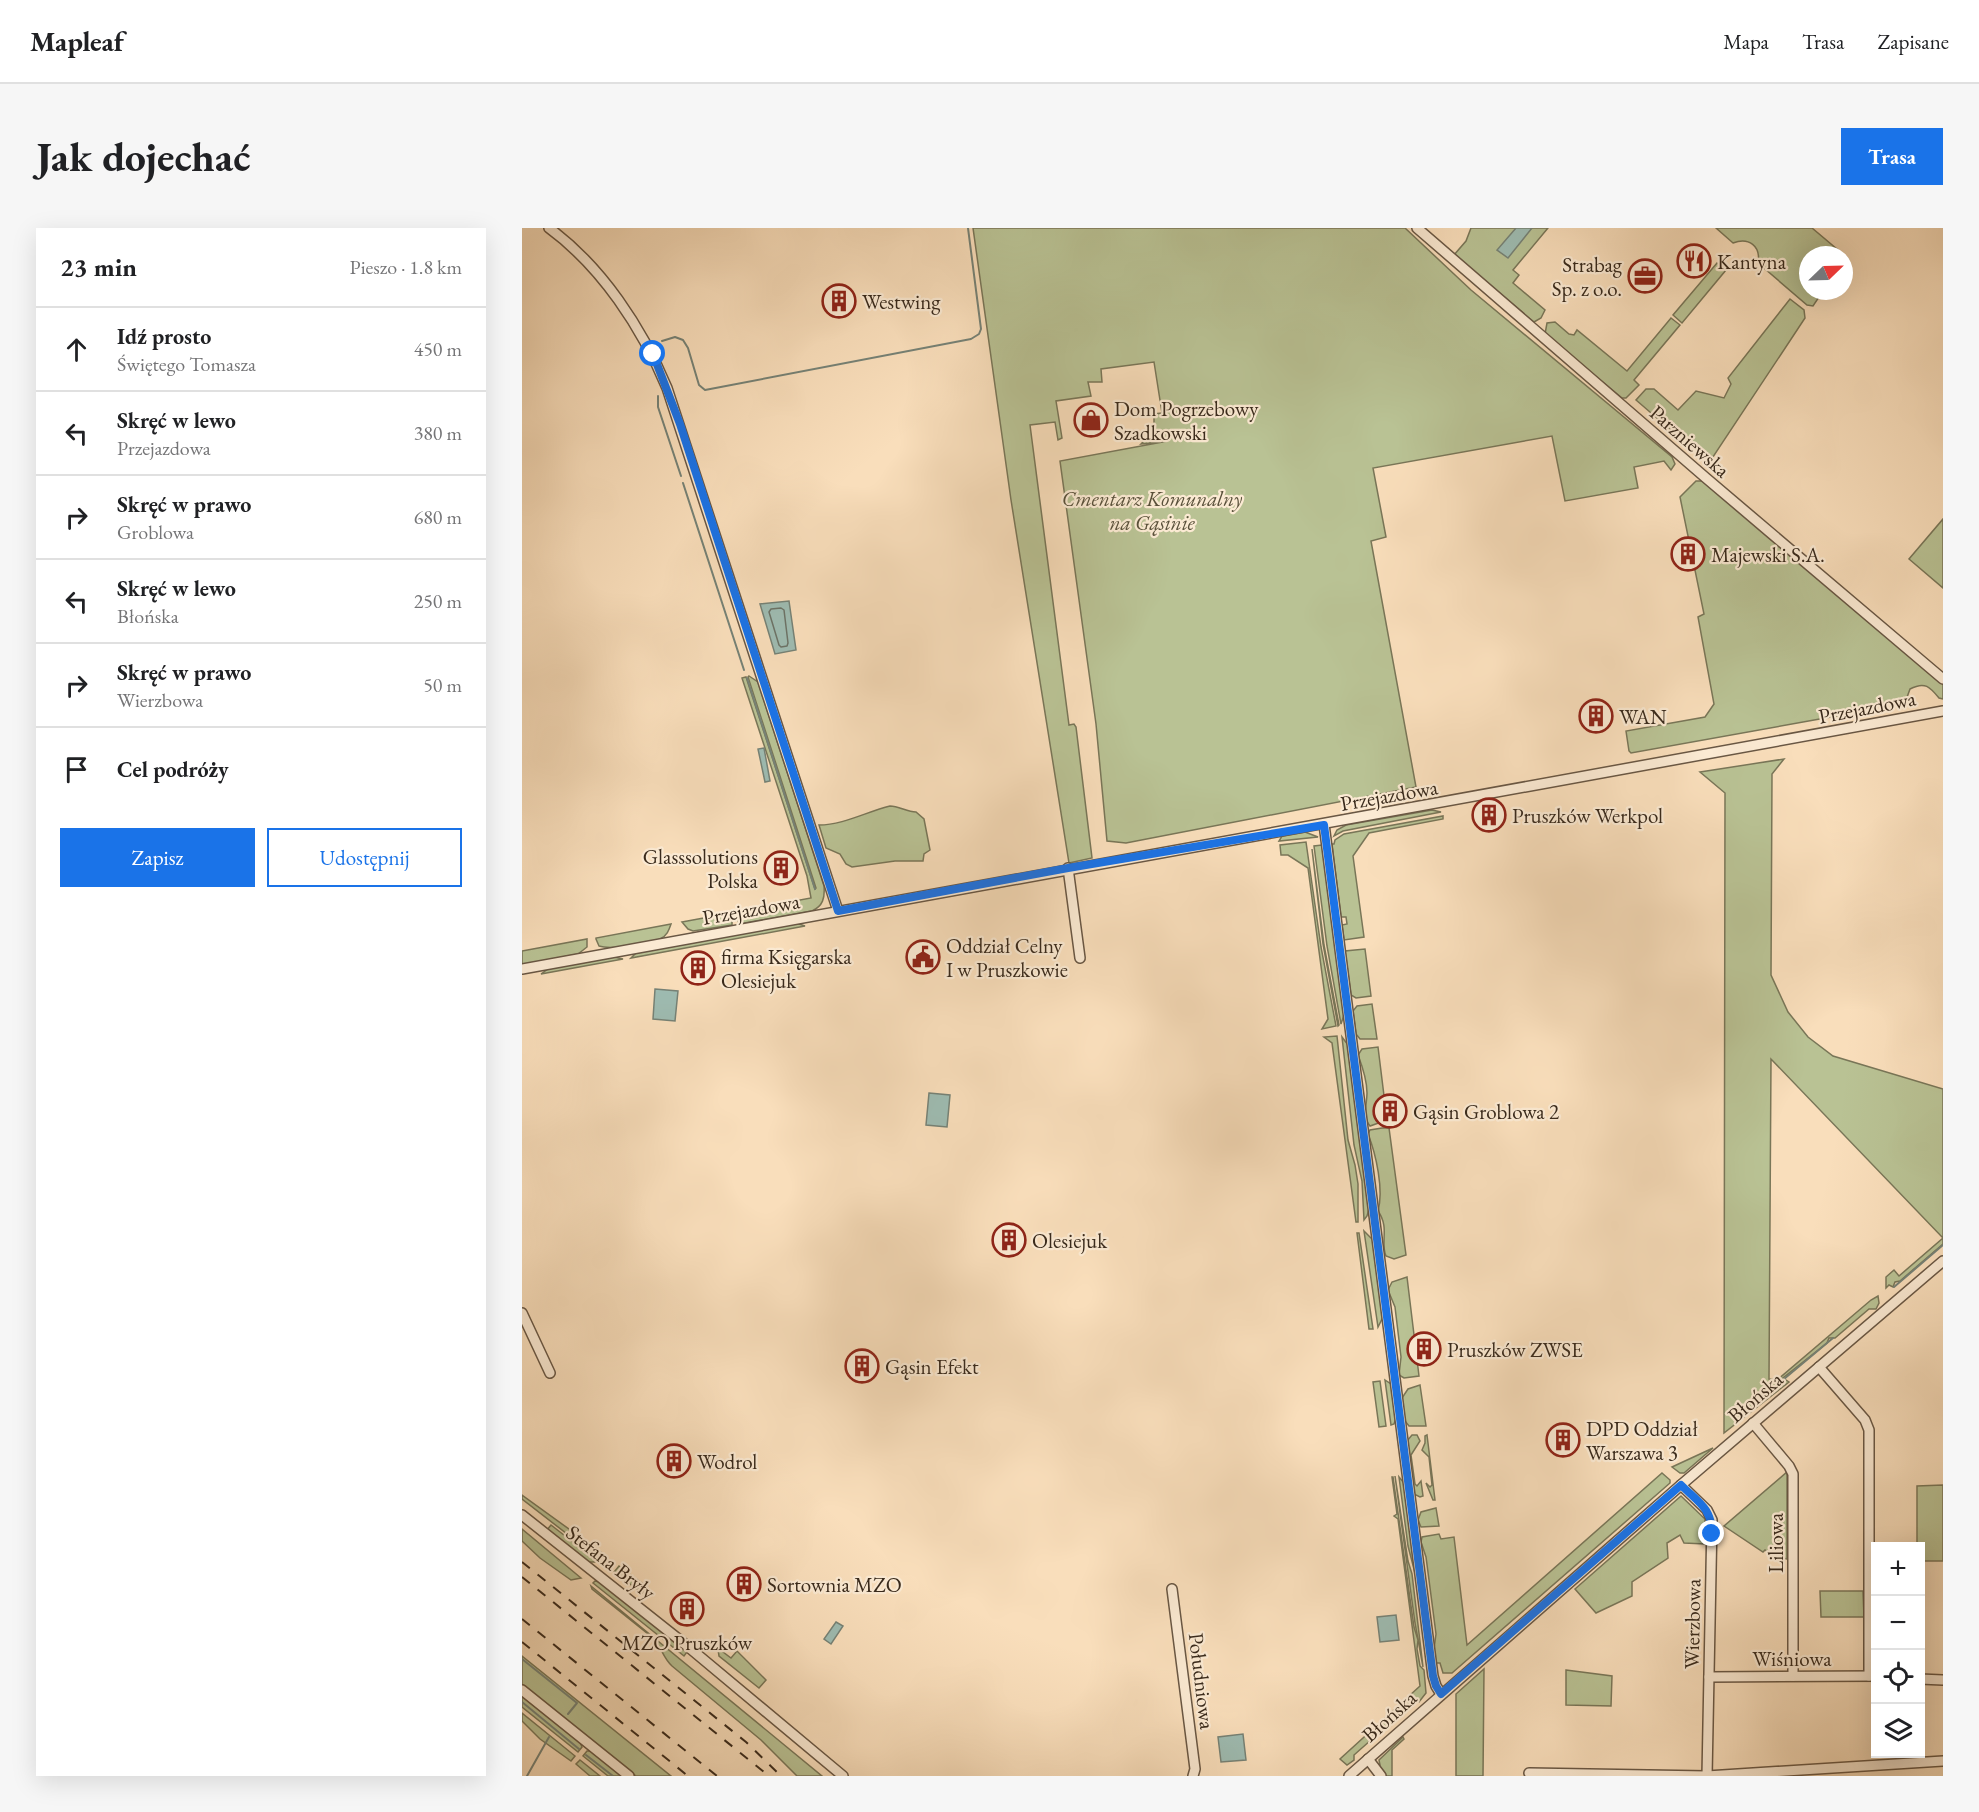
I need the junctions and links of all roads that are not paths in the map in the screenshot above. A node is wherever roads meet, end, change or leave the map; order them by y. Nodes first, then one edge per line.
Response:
1 (549, 228) edge
2 (1416, 228) edge
3 (1943, 679) edge
4 (1943, 711) edge
5 (1324, 825) junction
6 (1068, 868) junction
7 (838, 911) junction
8 (1080, 958) dead end
9 (522, 969) edge
10 (1943, 1261) edge
11 (522, 1313) edge
12 (1819, 1366) junction
13 (550, 1373) dead end
14 (1753, 1423) junction
15 (1681, 1485) junction
16 (522, 1515) edge
17 (1172, 1590) dead end
18 (1872, 1650) edge
19 (1793, 1676) junction
20 (1871, 1676) edge
21 (1709, 1677) junction
22 (1925, 1678) edge
23 (1943, 1680) edge
24 (522, 1690) edge
25 (1441, 1694) junction
26 (1368, 1759) junction
27 (1943, 1761) edge
28 (1529, 1773) dead end
29 (628, 1776) edge
30 (843, 1776) edge
31 (1193, 1776) edge
32 (1349, 1776) edge
33 (1381, 1776) edge
34 (1707, 1776) edge

1 - 7 street
2 - 3 street, Parzniewska
4 - 5 street, Przejazdowa
5 - 6 street, Przejazdowa
5 - 25 street
6 - 7 street, Przejazdowa
6 - 8 street
7 - 9 street, Przejazdowa
10 - 12 street, Błońska
11 - 13 street
12 - 14 street, Błońska
12 - 18 street
14 - 15 street, Błońska
14 - 19 street, Liliowa
15 - 21 street, Wierzbowa
15 - 25 street, Błońska
16 - 30 street, Stefana Bryły
17 - 31 street, Południowa
19 - 20 street, Wiśniowa
19 - 21 street, Wiśniowa
21 - 34 street, Wierzbowa
22 - 23 street
24 - 29 street
25 - 26 street, Błońska
26 - 32 street, Błońska
26 - 33 street
27 - 34 street
28 - 34 street

